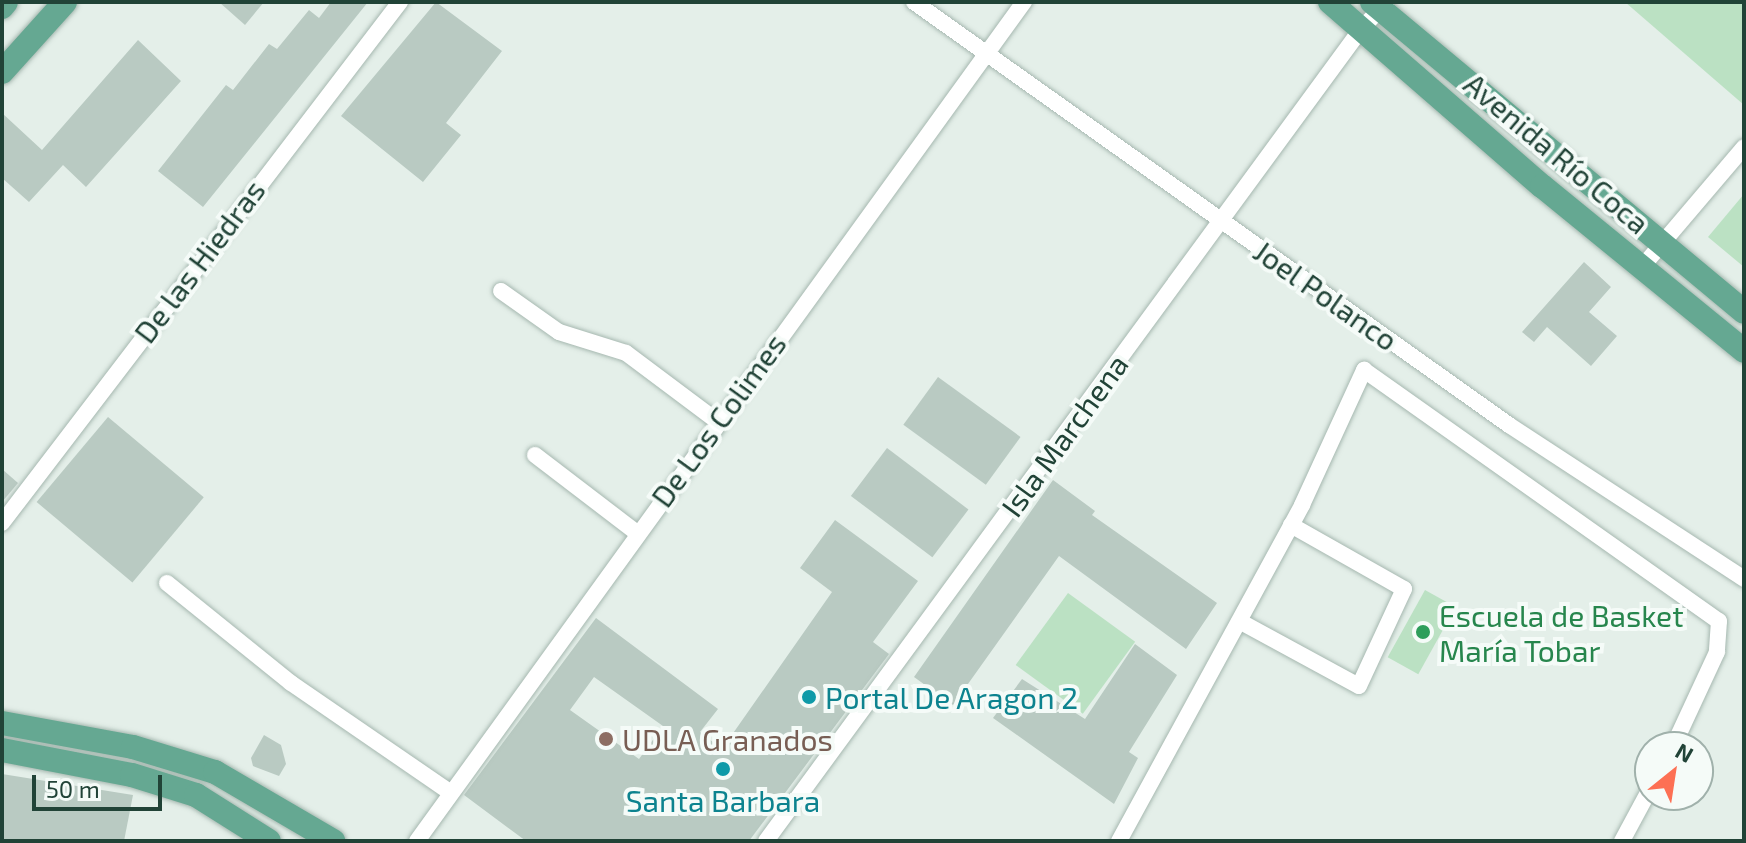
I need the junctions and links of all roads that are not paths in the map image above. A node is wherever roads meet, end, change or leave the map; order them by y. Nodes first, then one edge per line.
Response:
1 (6, 2) edge
2 (65, 2) edge
3 (400, 2) edge
4 (914, 2) edge
5 (1024, 2) edge
6 (1330, 2) edge
7 (1380, 5) edge
8 (2, 7) edge
9 (1362, 28) junction
10 (985, 56) junction
11 (2, 72) edge
12 (1744, 147) edge
13 (1220, 221) junction
14 (1663, 242) junction
15 (1642, 267) junction
16 (501, 291) dead end
17 (1744, 312) edge
18 (1744, 351) edge
19 (717, 421) junction
20 (535, 455) dead end
21 (2, 523) edge
22 (1291, 525) junction
23 (637, 533) junction
24 (1744, 579) edge
25 (167, 583) dead end
26 (1241, 622) junction
27 (2, 723) edge
28 (1680, 731) edge
29 (2, 750) edge
30 (451, 793) junction
31 (1638, 811) edge
32 (269, 841) edge
33 (333, 841) edge
34 (417, 841) edge
35 (766, 841) edge
36 (1119, 841) edge
37 (1622, 841) edge

1 - 8 main road
2 - 11 main road
3 - 21 street, De las Hiedras
4 - 10 street, Joel Polanco
5 - 10 street, De Los Colimes
6 - 9 main road, Avenida Río Coca
7 - 9 street, Isla Marchena
7 - 14 main road, Avenida Río Coca
9 - 13 street, Isla Marchena
9 - 15 main road, Avenida Río Coca
10 - 13 street, Joel Polanco
10 - 19 street, De Los Colimes
12 - 14 street
13 - 24 street, Joel Polanco
13 - 35 street, Isla Marchena
14 - 15 street
14 - 17 main road, Avenida Río Coca
15 - 18 main road, Avenida Río Coca
16 - 19 street
19 - 23 street, De Los Colimes
20 - 23 street
22 - 26 street
22 - 26 street
22 - 28 street
23 - 30 street, De Los Colimes
25 - 30 street
26 - 36 street
27 - 33 main road
29 - 32 main road
30 - 34 street, De Los Colimes
31 - 37 street

